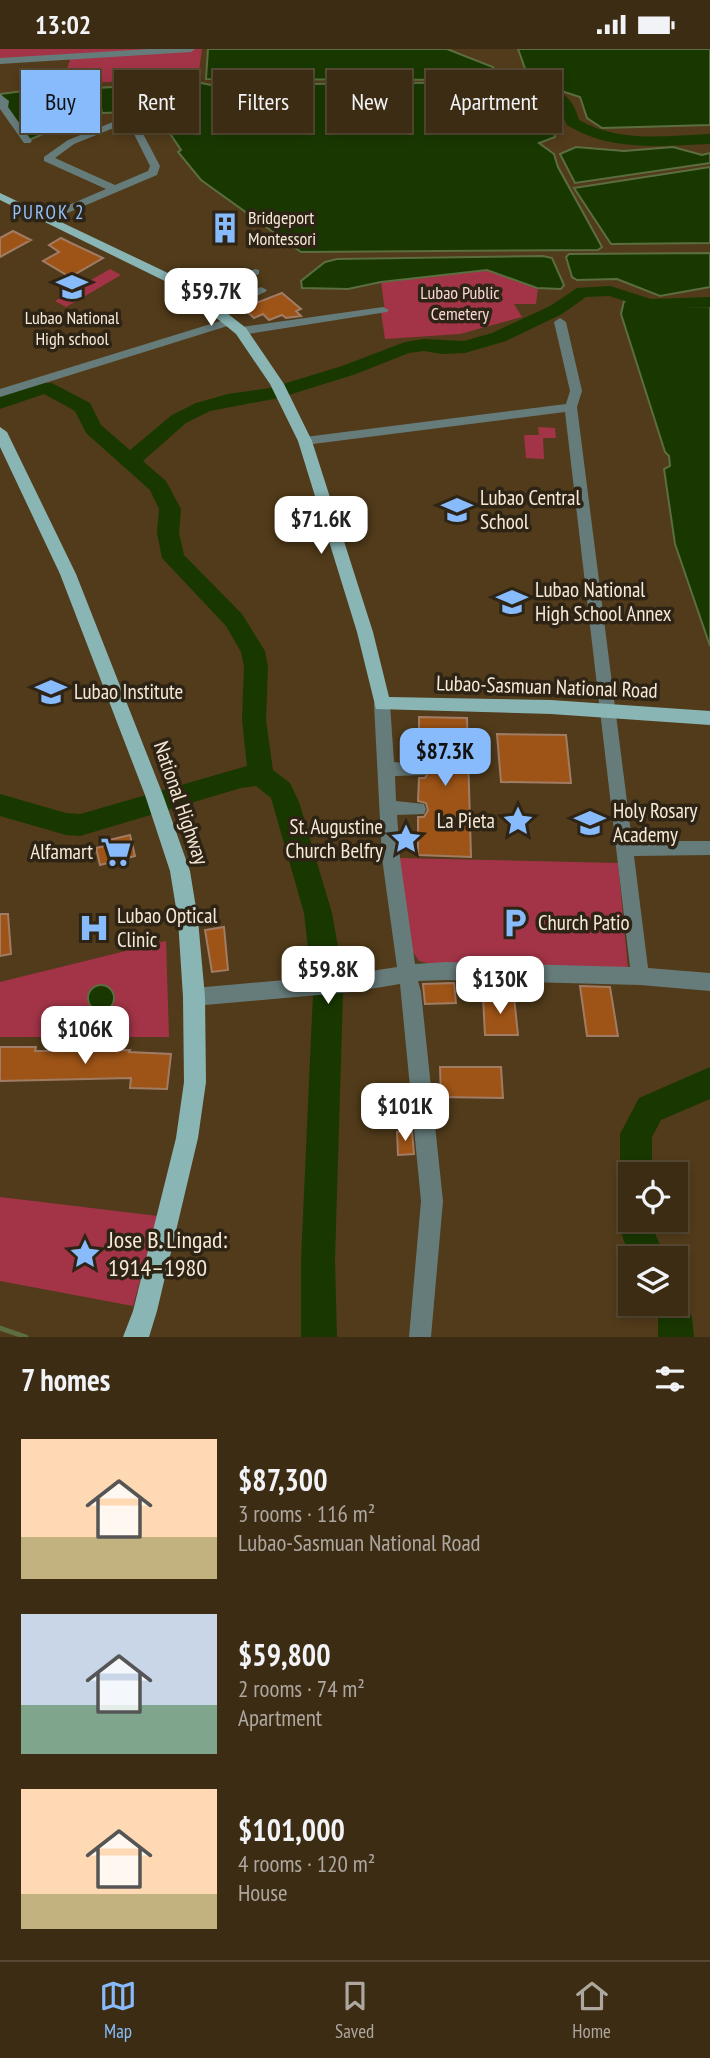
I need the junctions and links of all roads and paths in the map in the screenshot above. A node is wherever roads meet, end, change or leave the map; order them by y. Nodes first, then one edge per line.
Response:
1 (191, 49) edge
2 (0, 61) edge
3 (0, 97) edge
4 (27, 142) dead end
5 (114, 189) junction
6 (0, 196) edge
7 (47, 218) junction
8 (255, 272) dead end
9 (261, 290) dead end
10 (200, 297) junction
11 (216, 310) junction
12 (383, 310) dead end
13 (560, 322) dead end
14 (236, 327) junction
15 (0, 393) edge
16 (571, 407) junction
17 (0, 432) edge
18 (305, 441) junction
19 (382, 704) junction
20 (610, 710) junction
21 (710, 717) edge
22 (387, 769) junction
23 (419, 770) dead end
24 (389, 808) junction
25 (418, 809) dead end
26 (710, 848) edge
27 (623, 849) junction
28 (407, 975) junction
29 (640, 976) junction
30 (710, 982) edge
31 (194, 997) junction
32 (136, 1337) edge
33 (420, 1337) edge

1 - 2 street
3 - 4 street
5 - 5 street
5 - 7 street
6 - 7 main road
7 - 10 main road
8 - 10 street
9 - 11 street
10 - 11 main road
11 - 14 main road
12 - 14 street
13 - 16 street
14 - 15 street
14 - 18 main road
16 - 18 street
16 - 20 street
17 - 31 main road, National Highway
18 - 19 main road
19 - 20 main road, Lubao-Sasmuan National Road
19 - 22 street
20 - 21 main road, Lubao-Sasmuan National Road
20 - 27 street
22 - 23 street
22 - 24 street
24 - 25 street
24 - 28 street
26 - 27 street
27 - 29 street
28 - 29 street
28 - 31 street
28 - 33 street
29 - 30 street
31 - 32 main road, National Highway

